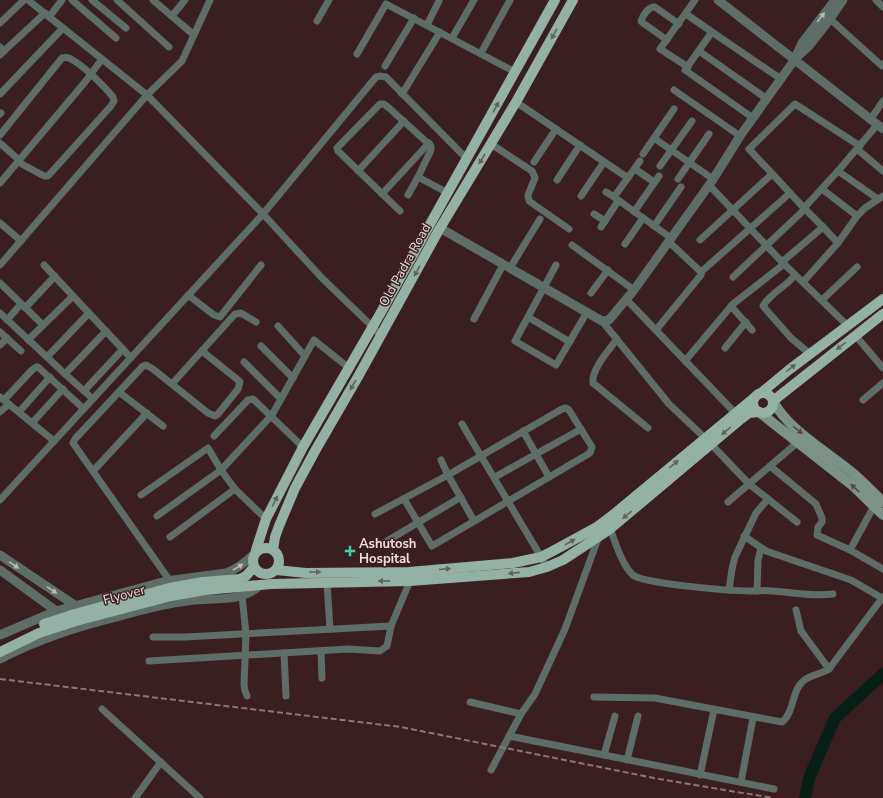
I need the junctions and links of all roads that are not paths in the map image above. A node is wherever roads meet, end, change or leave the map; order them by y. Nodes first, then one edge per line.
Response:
1 (24, 0) edge
2 (28, 0) edge
3 (62, 0) edge
4 (72, 0) edge
5 (92, 0) edge
6 (117, 0) edge
7 (153, 0) edge
8 (185, 0) edge
9 (210, 0) edge
10 (437, 0) edge
11 (474, 0) edge
12 (510, 0) edge
13 (554, 0) edge
14 (573, 0) edge
15 (695, 0) edge
16 (718, 0) edge
17 (835, 0) edge
18 (843, 0) edge
19 (876, 0) edge
20 (327, 1) edge
21 (883, 7) edge
22 (686, 14) junction
23 (47, 15) junction
24 (172, 16) junction
25 (414, 18) junction
26 (830, 19) junction
27 (317, 21) dead end
28 (0, 22) edge
29 (679, 24) junction
30 (427, 25) junction
31 (63, 28) junction
32 (126, 28) dead end
33 (440, 32) junction
34 (712, 32) junction
35 (194, 35) junction
36 (116, 38) dead end
37 (452, 38) junction
38 (667, 40) junction
39 (169, 47) dead end
40 (1, 51) edge
41 (699, 51) junction
42 (481, 53) junction
43 (357, 54) dead end
44 (102, 59) junction
45 (795, 60) junction
46 (883, 64) edge
47 (385, 66) dead end
48 (688, 66) junction
49 (515, 72) junction
50 (91, 74) junction
51 (781, 79) junction
52 (674, 90) dead end
53 (0, 94) edge
54 (402, 94) junction
55 (147, 95) junction
56 (767, 99) junction
57 (883, 101) edge
58 (516, 102) junction
59 (674, 109) dead end
60 (753, 118) junction
61 (404, 121) junction
62 (692, 121) dead end
63 (877, 125) edge
64 (556, 129) junction
65 (709, 134) dead end
66 (0, 136) edge
67 (740, 136) junction
68 (654, 138) junction
69 (0, 143) edge
70 (429, 143) junction
71 (491, 144) junction
72 (580, 145) junction
73 (859, 148) junction
74 (671, 150) junction
75 (643, 154) dead end
76 (467, 159) junction
77 (19, 161) junction
78 (640, 161) dead end
79 (534, 162) dead end
80 (604, 162) junction
81 (689, 163) junction
82 (660, 166) dead end
83 (635, 169) junction
84 (358, 171) junction
85 (838, 171) junction
86 (883, 171) edge
87 (772, 174) junction
88 (659, 176) dead end
89 (418, 177) junction
90 (628, 178) junction
91 (678, 179) dead end
92 (557, 180) dead end
93 (654, 182) junction
94 (711, 182) junction
95 (0, 183) edge
96 (680, 187) dead end
97 (822, 189) junction
98 (606, 192) dead end
99 (448, 193) junction
100 (790, 193) junction
101 (382, 194) junction
102 (408, 195) dead end
103 (581, 196) dead end
104 (880, 198) edge
105 (616, 199) junction
106 (804, 209) junction
107 (732, 210) junction
108 (400, 211) dead end
109 (634, 212) junction
110 (263, 214) junction
111 (594, 214) dead end
112 (857, 216) junction
113 (643, 218) junction
114 (540, 219) dead end
115 (0, 223) edge
116 (654, 226) junction
117 (823, 227) junction
118 (440, 228) junction
119 (749, 228) junction
120 (569, 229) dead end
121 (670, 240) junction
122 (700, 240) dead end
123 (21, 241) junction
124 (838, 243) junction
125 (626, 244) dead end
126 (572, 245) dead end
127 (766, 246) junction
128 (783, 263) junction
129 (0, 265) edge
130 (44, 265) dead end
131 (261, 265) dead end
132 (556, 265) dead end
133 (507, 266) junction
134 (858, 267) dead end
135 (608, 270) junction
136 (701, 272) junction
137 (795, 275) junction
138 (55, 276) junction
139 (733, 277) dead end
140 (803, 282) junction
141 (0, 283) edge
142 (544, 288) junction
143 (634, 290) junction
144 (591, 293) dead end
145 (188, 295) junction
146 (73, 296) junction
147 (626, 299) junction
148 (883, 299) edge
149 (822, 300) junction
150 (23, 306) junction
151 (731, 306) junction
152 (587, 312) junction
153 (0, 313) edge
154 (89, 313) junction
155 (883, 314) edge
156 (528, 317) junction
157 (474, 319) dead end
158 (7, 320) junction
159 (602, 321) junction
160 (256, 322) dead end
161 (746, 322) junction
162 (43, 325) junction
163 (278, 326) dead end
164 (848, 326) junction
165 (372, 327) junction
166 (656, 330) junction
167 (752, 330) dead end
168 (106, 331) junction
169 (0, 332) edge
170 (381, 335) junction
171 (856, 335) junction
172 (7, 338) junction
173 (28, 340) junction
174 (617, 340) junction
175 (570, 342) junction
176 (0, 345) edge
177 (261, 346) dead end
178 (725, 348) dead end
179 (123, 349) junction
180 (21, 351) dead end
181 (202, 351) junction
182 (810, 354) junction
183 (305, 356) junction
184 (47, 357) junction
185 (131, 358) junction
186 (685, 361) junction
187 (244, 362) dead end
188 (349, 368) junction
189 (883, 368) edge
190 (65, 374) junction
191 (50, 377) junction
192 (293, 378) junction
193 (883, 383) edge
194 (172, 384) junction
195 (63, 389) junction
196 (84, 391) junction
197 (119, 392) junction
198 (758, 395) junction
199 (93, 399) junction
200 (281, 399) junction
201 (4, 400) edge
202 (863, 400) dead end
203 (773, 401) junction
204 (84, 408) junction
205 (0, 412) edge
206 (19, 412) junction
207 (759, 412) junction
208 (147, 413) junction
209 (272, 415) junction
210 (738, 415) junction
211 (32, 423) junction
212 (462, 424) dead end
213 (163, 426) dead end
214 (648, 428) dead end
215 (581, 429) junction
216 (523, 431) junction
217 (214, 436) dead end
218 (54, 441) junction
219 (708, 441) junction
220 (798, 442) junction
221 (303, 447) junction
222 (536, 454) junction
223 (482, 455) junction
224 (441, 460) dead end
225 (770, 466) junction
226 (221, 470) junction
227 (93, 471) junction
228 (448, 475) junction
229 (550, 477) junction
230 (495, 478) junction
231 (749, 484) junction
232 (235, 489) junction
233 (141, 495) dead end
234 (461, 497) junction
235 (0, 499) edge
236 (404, 499) junction
237 (768, 499) junction
238 (507, 501) junction
239 (728, 502) dead end
240 (878, 504) edge
241 (375, 514) dead end
242 (883, 515) edge
243 (157, 516) dead end
244 (266, 519) junction
245 (474, 521) junction
246 (798, 522) dead end
247 (418, 523) junction
248 (609, 524) junction
249 (599, 531) junction
250 (744, 536) junction
251 (170, 537) dead end
252 (382, 544) dead end
253 (761, 548) junction
254 (273, 550) junction
255 (850, 550) junction
256 (255, 552) junction
257 (0, 555) edge
258 (541, 557) junction
259 (254, 567) junction
260 (547, 567) junction
261 (883, 569) edge
262 (0, 570) edge
263 (275, 570) junction
264 (170, 581) junction
265 (410, 581) junction
266 (288, 583) junction
267 (327, 583) junction
268 (232, 584) junction
269 (260, 585) junction
270 (730, 590) junction
271 (757, 591) junction
272 (833, 594) dead end
273 (242, 596) junction
274 (882, 598) edge
275 (76, 606) junction
276 (796, 610) dead end
277 (56, 611) junction
278 (81, 626) junction
279 (391, 626) junction
280 (330, 629) junction
281 (246, 634) junction
282 (0, 635) edge
283 (153, 637) dead end
284 (0, 644) edge
285 (321, 651) junction
286 (0, 652) edge
287 (284, 653) junction
288 (245, 655) junction
289 (0, 659) edge
290 (149, 660) dead end
291 (829, 669) junction
292 (322, 678) dead end
293 (247, 696) dead end
294 (286, 696) dead end
295 (594, 697) dead end
296 (470, 702) dead end
297 (102, 709) dead end
298 (714, 710) junction
299 (521, 714) junction
300 (615, 716) dead end
301 (638, 716) dead end
302 (753, 718) junction
303 (509, 736) junction
304 (604, 755) junction
305 (627, 760) junction
306 (161, 762) junction
307 (491, 770) dead end
308 (700, 774) junction
309 (741, 782) junction
310 (774, 789) dead end
311 (135, 798) edge
312 (200, 798) edge

1 - 28 street
2 - 23 street
3 - 23 street
4 - 36 street
5 - 32 street
6 - 39 street
7 - 24 street
8 - 24 street
9 - 35 street
10 - 30 street
11 - 37 street
12 - 42 street
13 - 49 main road, Old Padra Road
14 -> 58 main road, Old Padra Road
15 - 22 street
16 - 45 street
45 -> 17 street
18 - 26 street
19 - 21 street
20 - 27 street
22 - 29 street
22 - 34 street
23 - 31 street
23 - 40 street
24 - 35 street
25 - 30 street
25 - 43 street
25 - 47 street
26 - 45 street
26 - 46 street
29 - 38 street
29 - 38 street
30 - 33 street
31 - 44 street
31 - 53 street
33 - 37 street
33 - 54 street
34 - 41 street
34 - 51 street
35 - 55 street
37 - 42 street
38 - 48 street
41 - 48 street
41 - 56 street
42 - 49 street
44 - 50 street
44 - 55 street
45 - 51 street
45 - 63 street
48 - 60 street
76 -> 49 main road, Old Padra Road
50 - 66 street
50 - 77 street
50 - 77 street
51 - 56 street
52 - 67 street
54 - 76 street
54 - 110 street
55 - 110 street
55 - 123 street
56 - 60 street
57 - 63 street
58 - 64 street
58 - 71 main road, Old Padra Road
59 - 68 street
60 - 67 street
61 - 70 street
61 - 84 street
61 - 84 street
62 - 74 street
63 - 73 street
64 - 72 street
64 - 79 street
65 - 81 street
67 - 94 street
68 - 74 street
68 - 75 street
69 - 77 street
70 - 89 street
70 - 101 street
71 -> 118 main road, Old Padra Road
71 - 120 street
72 - 80 street
72 - 92 street
73 - 85 street
73 - 86 street
73 - 87 street
74 - 81 street
74 - 82 street
76 - 99 main road, Old Padra Road
77 - 95 street
78 - 83 street
80 - 90 street
80 - 103 street
81 - 91 street
81 - 94 street
83 - 90 street
83 - 93 street
84 - 101 street
85 - 97 street
85 - 104 street
87 - 100 street
87 - 107 street
88 - 93 street
89 - 99 street
89 - 102 street
90 - 105 street
93 - 109 street
94 - 107 street
94 - 121 street
96 - 116 street
97 - 106 street
97 - 112 street
98 - 105 street
99 - 165 main road, Old Padra Road
100 - 106 street
100 - 119 street
101 - 108 street
104 - 112 street
105 - 109 street
105 - 111 street
106 - 117 street
106 - 127 street
107 - 119 street
107 - 122 street
109 - 113 street
110 - 145 street
110 - 165 street
112 - 124 street
113 - 116 street
113 - 125 street
114 - 133 street
115 - 123 street
116 - 121 street
117 - 124 street
117 - 128 street
118 - 133 street
118 -> 170 main road, Old Padra Road
119 - 127 street
119 - 136 street
121 - 136 street
121 - 143 street
123 - 129 street
124 - 140 street
126 - 135 street
127 - 128 street
127 - 139 street
128 - 137 street
128 - 151 street
130 - 138 street
131 - 145 street
132 - 142 street
133 - 142 street
133 - 157 street
134 - 149 street
135 - 143 street
135 - 144 street
136 - 166 street
137 - 140 street
137 - 182 street
138 - 146 street
138 - 150 street
140 - 149 street
141 - 150 street
142 - 152 street
142 - 156 street
143 - 147 street
145 - 185 street
146 - 154 street
146 - 162 street
147 - 159 street
147 - 166 street
148 - 164 main road
149 - 164 street
150 - 158 street
150 - 162 street
151 - 161 street
151 - 186 street
152 - 159 street
152 - 175 street
153 - 158 street
154 - 168 street
154 - 184 street
155 - 171 main road
156 - 175 street
156 - 175 street
158 - 173 street
159 - 174 street
160 - 181 street
161 - 167 street
161 - 178 street
162 - 173 street
163 - 183 street
164 - 182 main road
165 - 170 street
165 - 188 main road, Old Padra Road
166 - 186 street
168 - 179 street
168 - 190 street
169 - 172 street
170 -> 254 main road, Old Padra Road
171 - 189 street
171 -> 203 main road
172 - 176 street
172 - 180 street
173 - 184 street
174 - 214 street
174 - 219 street
177 - 192 street
179 - 185 street
179 - 196 street
181 - 194 street
181 - 194 street
198 -> 182 main road
183 - 188 street
183 - 192 street
184 - 190 street
185 - 199 street
186 - 210 street
187 - 200 street
188 - 221 main road, Old Padra Road
190 - 196 street
191 - 195 street
191 - 201 street
191 - 206 street
192 - 200 street
193 - 202 street
194 - 197 street
195 - 204 street
195 - 211 street
196 - 199 street
197 - 208 street
197 - 227 street
198 - 203 main road
198 - 207 main road
198 - 210 main road
199 - 204 street
200 - 209 street
201 - 205 street
201 - 206 street
203 - 207 main road
203 -> 240 main road
204 - 218 street
206 - 211 street
207 - 210 main road
207 - 220 main road
208 - 213 street
208 - 227 street
209 - 217 street
209 - 221 street
209 - 226 street
210 - 219 main road
211 - 218 street
212 - 223 street
215 - 216 street
215 - 222 street
215 - 229 street
216 - 222 street
216 - 223 street
218 - 235 street
219 - 231 street
219 - 248 main road
220 - 225 street
240 -> 220 main road
244 -> 221 main road, Old Padra Road
222 - 229 street
222 - 230 street
223 - 228 street
223 - 230 street
224 - 228 street
225 - 231 street
225 - 255 street
226 - 232 street
226 - 233 street
226 - 243 street
227 - 264 street
228 - 234 street
228 - 236 street
229 - 238 street
230 - 238 street
231 - 237 street
231 - 239 street
232 - 244 street
232 - 251 street
234 - 245 street
234 - 247 street
236 - 241 street
236 - 247 street
237 - 246 street
237 - 250 street
238 - 245 street
238 - 258 street
240 - 242 main road
240 - 255 street
244 - 256 main road, Old Padra Road
245 - 247 street
247 - 252 street
248 - 249 main road
248 - 270 street
258 -> 249 main road
249 - 260 main road, Flyover
249 - 299 street
250 - 253 street
250 - 270 street
253 - 271 street
253 - 274 street
254 - 256 main road
254 - 263 main road
255 - 261 street
256 - 259 main road
264 -> 256 street
257 -> 275 street
258 - 260 street
263 -> 258 main road
259 - 263 main road
259 - 268 main road, Flyover
260 -> 265 main road, Flyover
262 - 277 street
263 - 266 main road
264 - 275 street
265 -> 267 main road, Flyover
265 - 279 street
266 - 267 main road, Flyover
266 - 269 main road, Flyover
267 - 280 street
268 - 269 main road, Flyover
268 - 284 main road, Flyover, bridge
268 - 286 main road, Flyover, bridge
269 - 273 street
270 - 271 street
271 - 272 street
273 - 278 street
273 - 281 street
274 - 291 street
275 - 277 street
276 - 291 street
277 - 278 street
277 - 282 street
278 - 289 street
279 - 280 street
279 - 285 street
280 - 281 street
281 - 283 street
281 - 288 street
285 - 287 street
285 - 292 street
287 - 288 street
287 - 294 street
288 - 290 street
288 - 293 street
291 - 302 street
295 - 298 street
296 - 299 street
297 - 306 street
298 - 302 street
298 - 308 street
299 - 303 street
300 - 304 street
301 - 305 street
302 - 309 street
303 - 304 street
303 - 307 street
304 - 305 street
305 - 308 street
306 - 311 street
306 - 312 street
308 - 309 street
309 - 310 street

